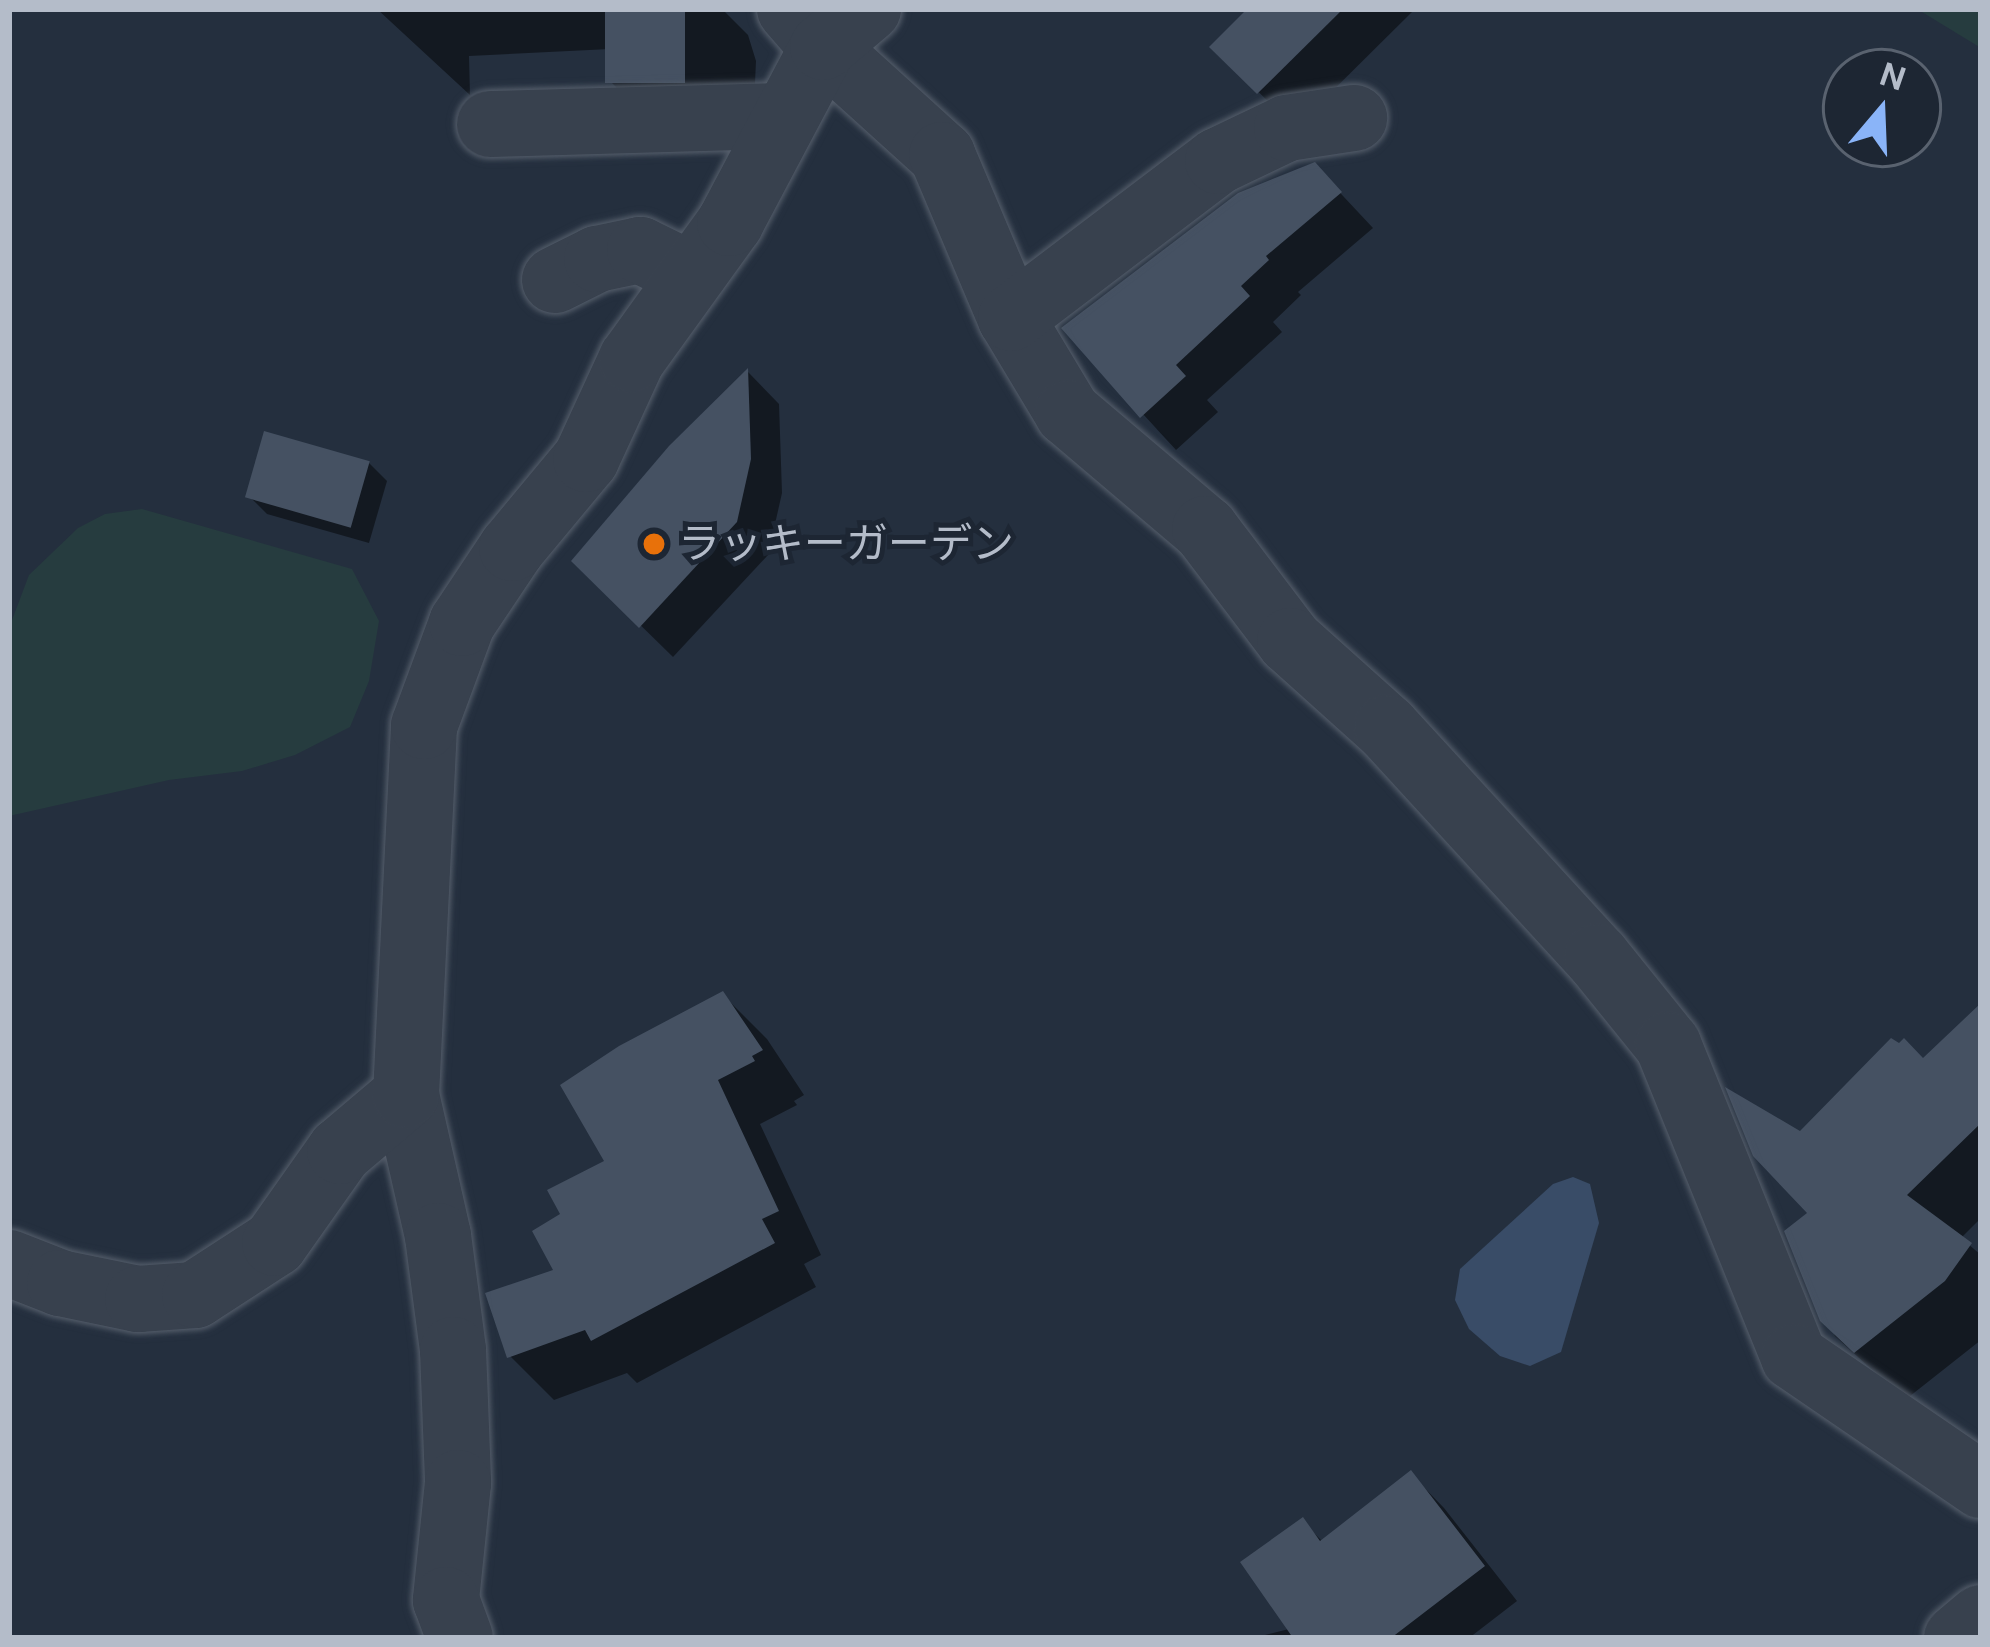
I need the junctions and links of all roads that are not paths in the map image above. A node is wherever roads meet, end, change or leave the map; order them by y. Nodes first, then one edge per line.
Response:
1 (827, 22) edge
2 (784, 116) junction
3 (1354, 118) dead end
4 (490, 124) dead end
5 (689, 274) junction
6 (555, 280) dead end
7 (1011, 318) junction
8 (406, 1095) junction
9 (9, 1263) edge
10 (1981, 1485) edge
11 (1981, 1618) edge
12 (460, 1638) edge
13 (1957, 1638) edge

1 - 2 street
1 - 7 street
2 - 4 street
2 - 5 street
3 - 7 street
5 - 6 street
5 - 8 street
7 - 10 street
8 - 9 street
8 - 12 street
11 - 13 street

